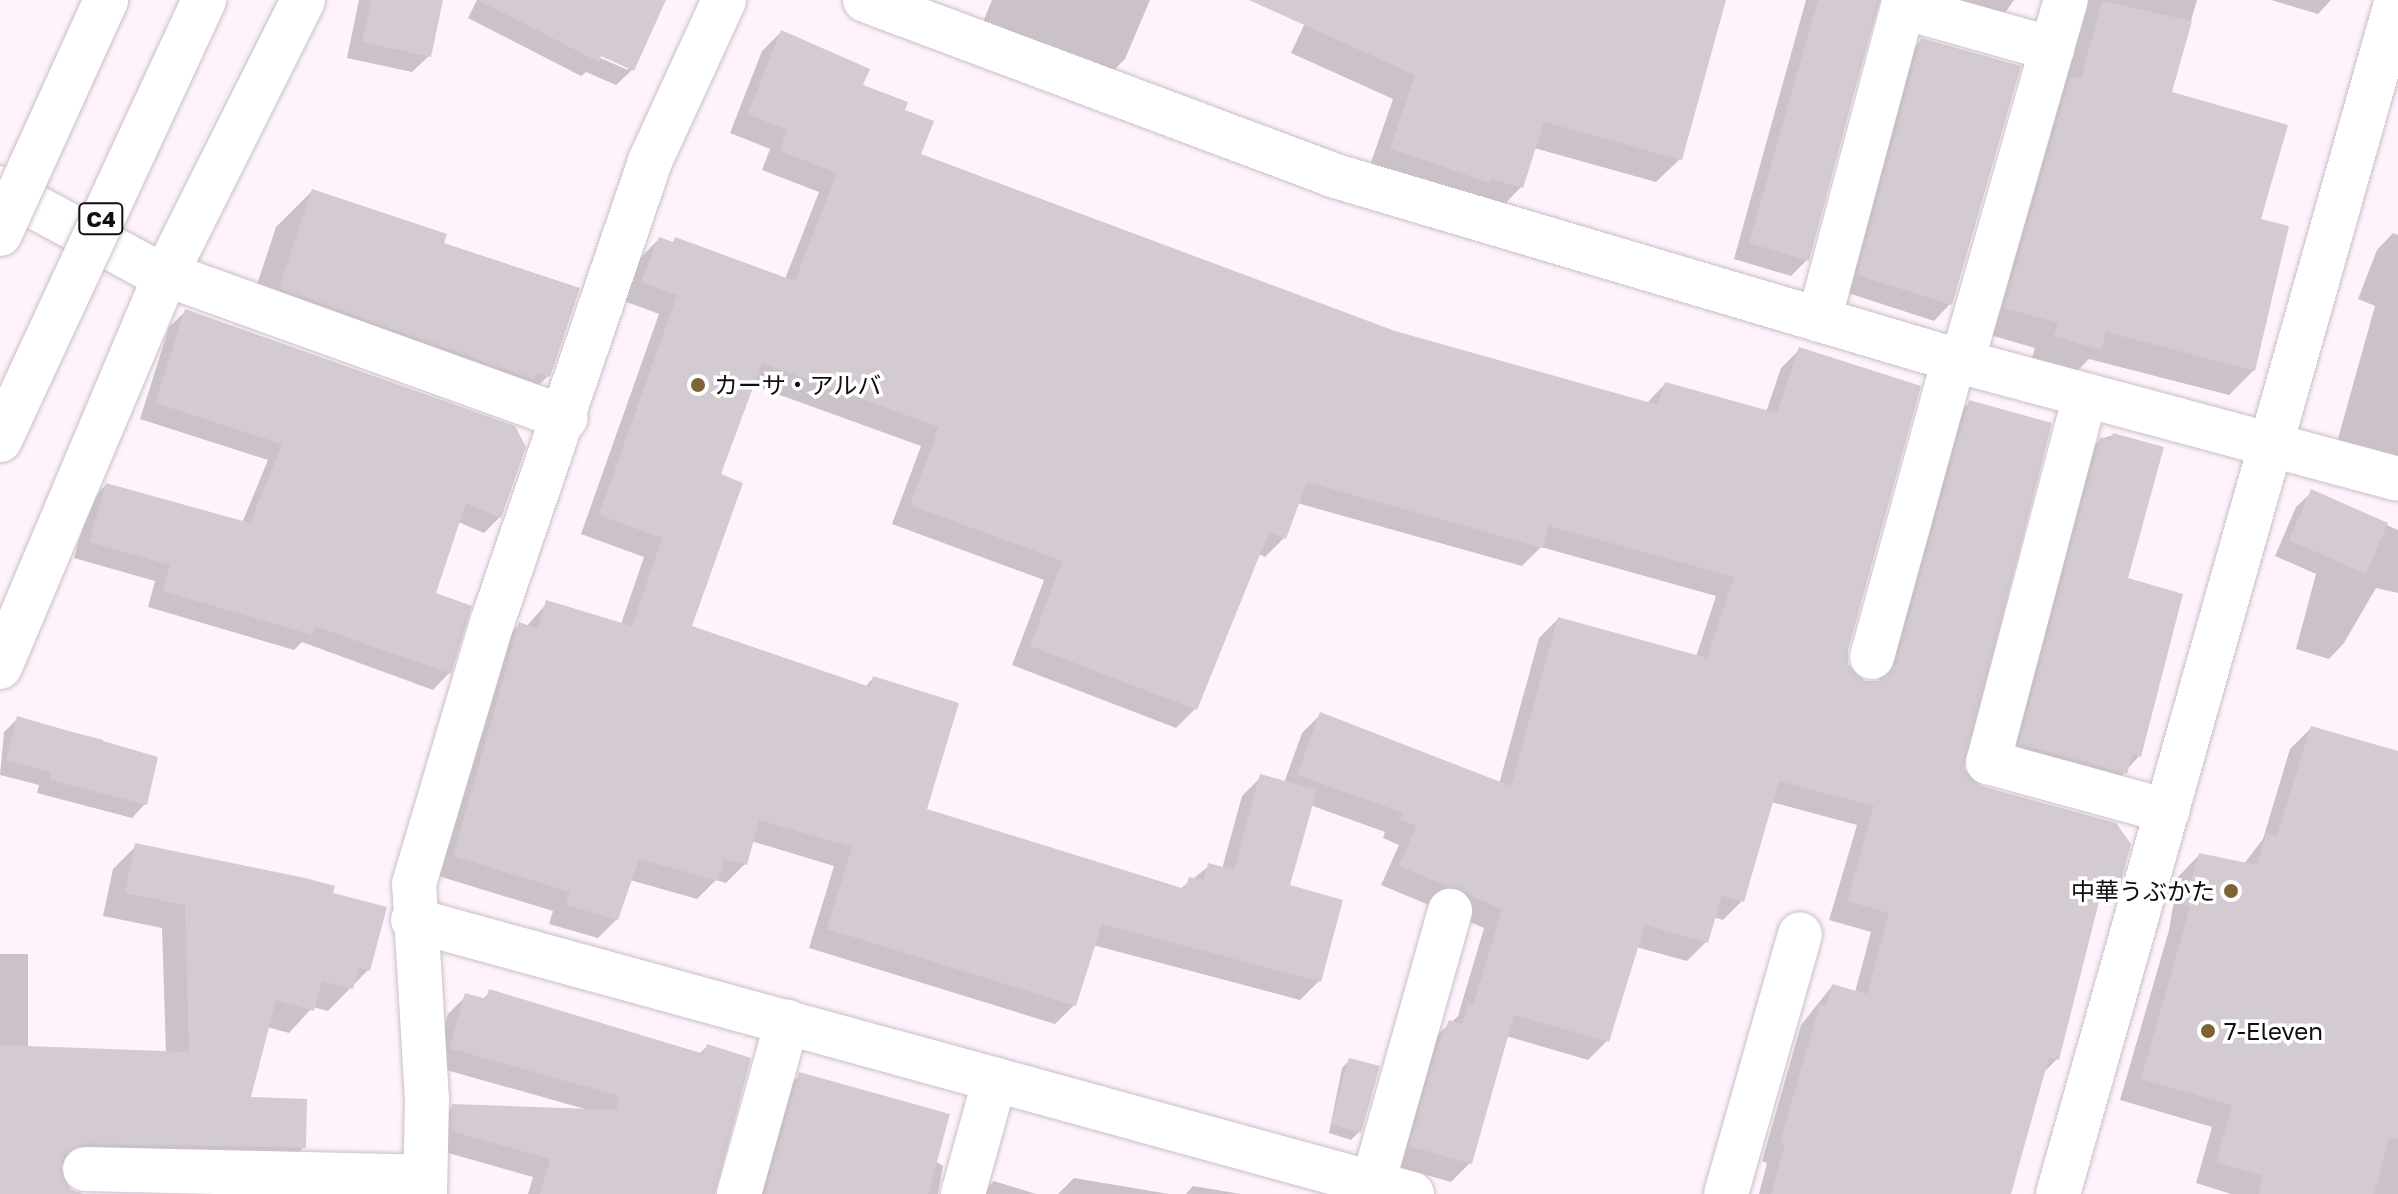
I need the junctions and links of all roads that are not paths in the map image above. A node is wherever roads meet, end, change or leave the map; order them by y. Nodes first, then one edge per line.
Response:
1 (106, 0) edge
2 (204, 0) edge
3 (303, 0) edge
4 (724, 0) edge
5 (865, 0) edge
6 (2066, 0) edge
7 (2397, 0) edge
8 (1904, 4) edge
9 (2052, 49) junction
10 (0, 188) edge
11 (0, 234) edge
12 (166, 274) junction
13 (1819, 320) junction
14 (1958, 361) junction
15 (2085, 396) junction
16 (566, 418) junction
17 (0, 440) edge
18 (2271, 444) junction
19 (2398, 479) edge
20 (1872, 657) dead end
21 (0, 667) edge
22 (2167, 811) junction
23 (1450, 911) dead end
24 (413, 920) junction
25 (1800, 934) dead end
26 (787, 1022) junction
27 (995, 1079) junction
28 (85, 1169) dead end
29 (1293, 1178) edge
30 (425, 1186) edge
31 (1393, 1189) edge
32 (739, 1194) edge
33 (963, 1194) edge
34 (1726, 1194) edge
35 (2058, 1194) edge

1 - 11 main road, bridge
2 - 17 main road, C4, bridge
3 - 12 main road
4 - 16 main road
5 - 13 main road
6 - 9 main road
7 - 18 main road
8 - 9 main road
8 - 13 main road
9 - 14 main road
10 - 12 main road
12 - 16 main road
12 - 21 main road
13 - 14 main road
14 - 15 main road
14 - 20 main road
15 - 18 main road
15 - 22 main road
16 - 24 main road
18 - 19 main road
18 - 22 main road
22 - 35 main road
23 - 31 main road
24 - 26 main road
24 - 30 main road
25 - 34 main road
26 - 27 main road
26 - 32 main road
27 - 29 main road
27 - 33 main road
28 - 30 main road
29 - 31 main road

